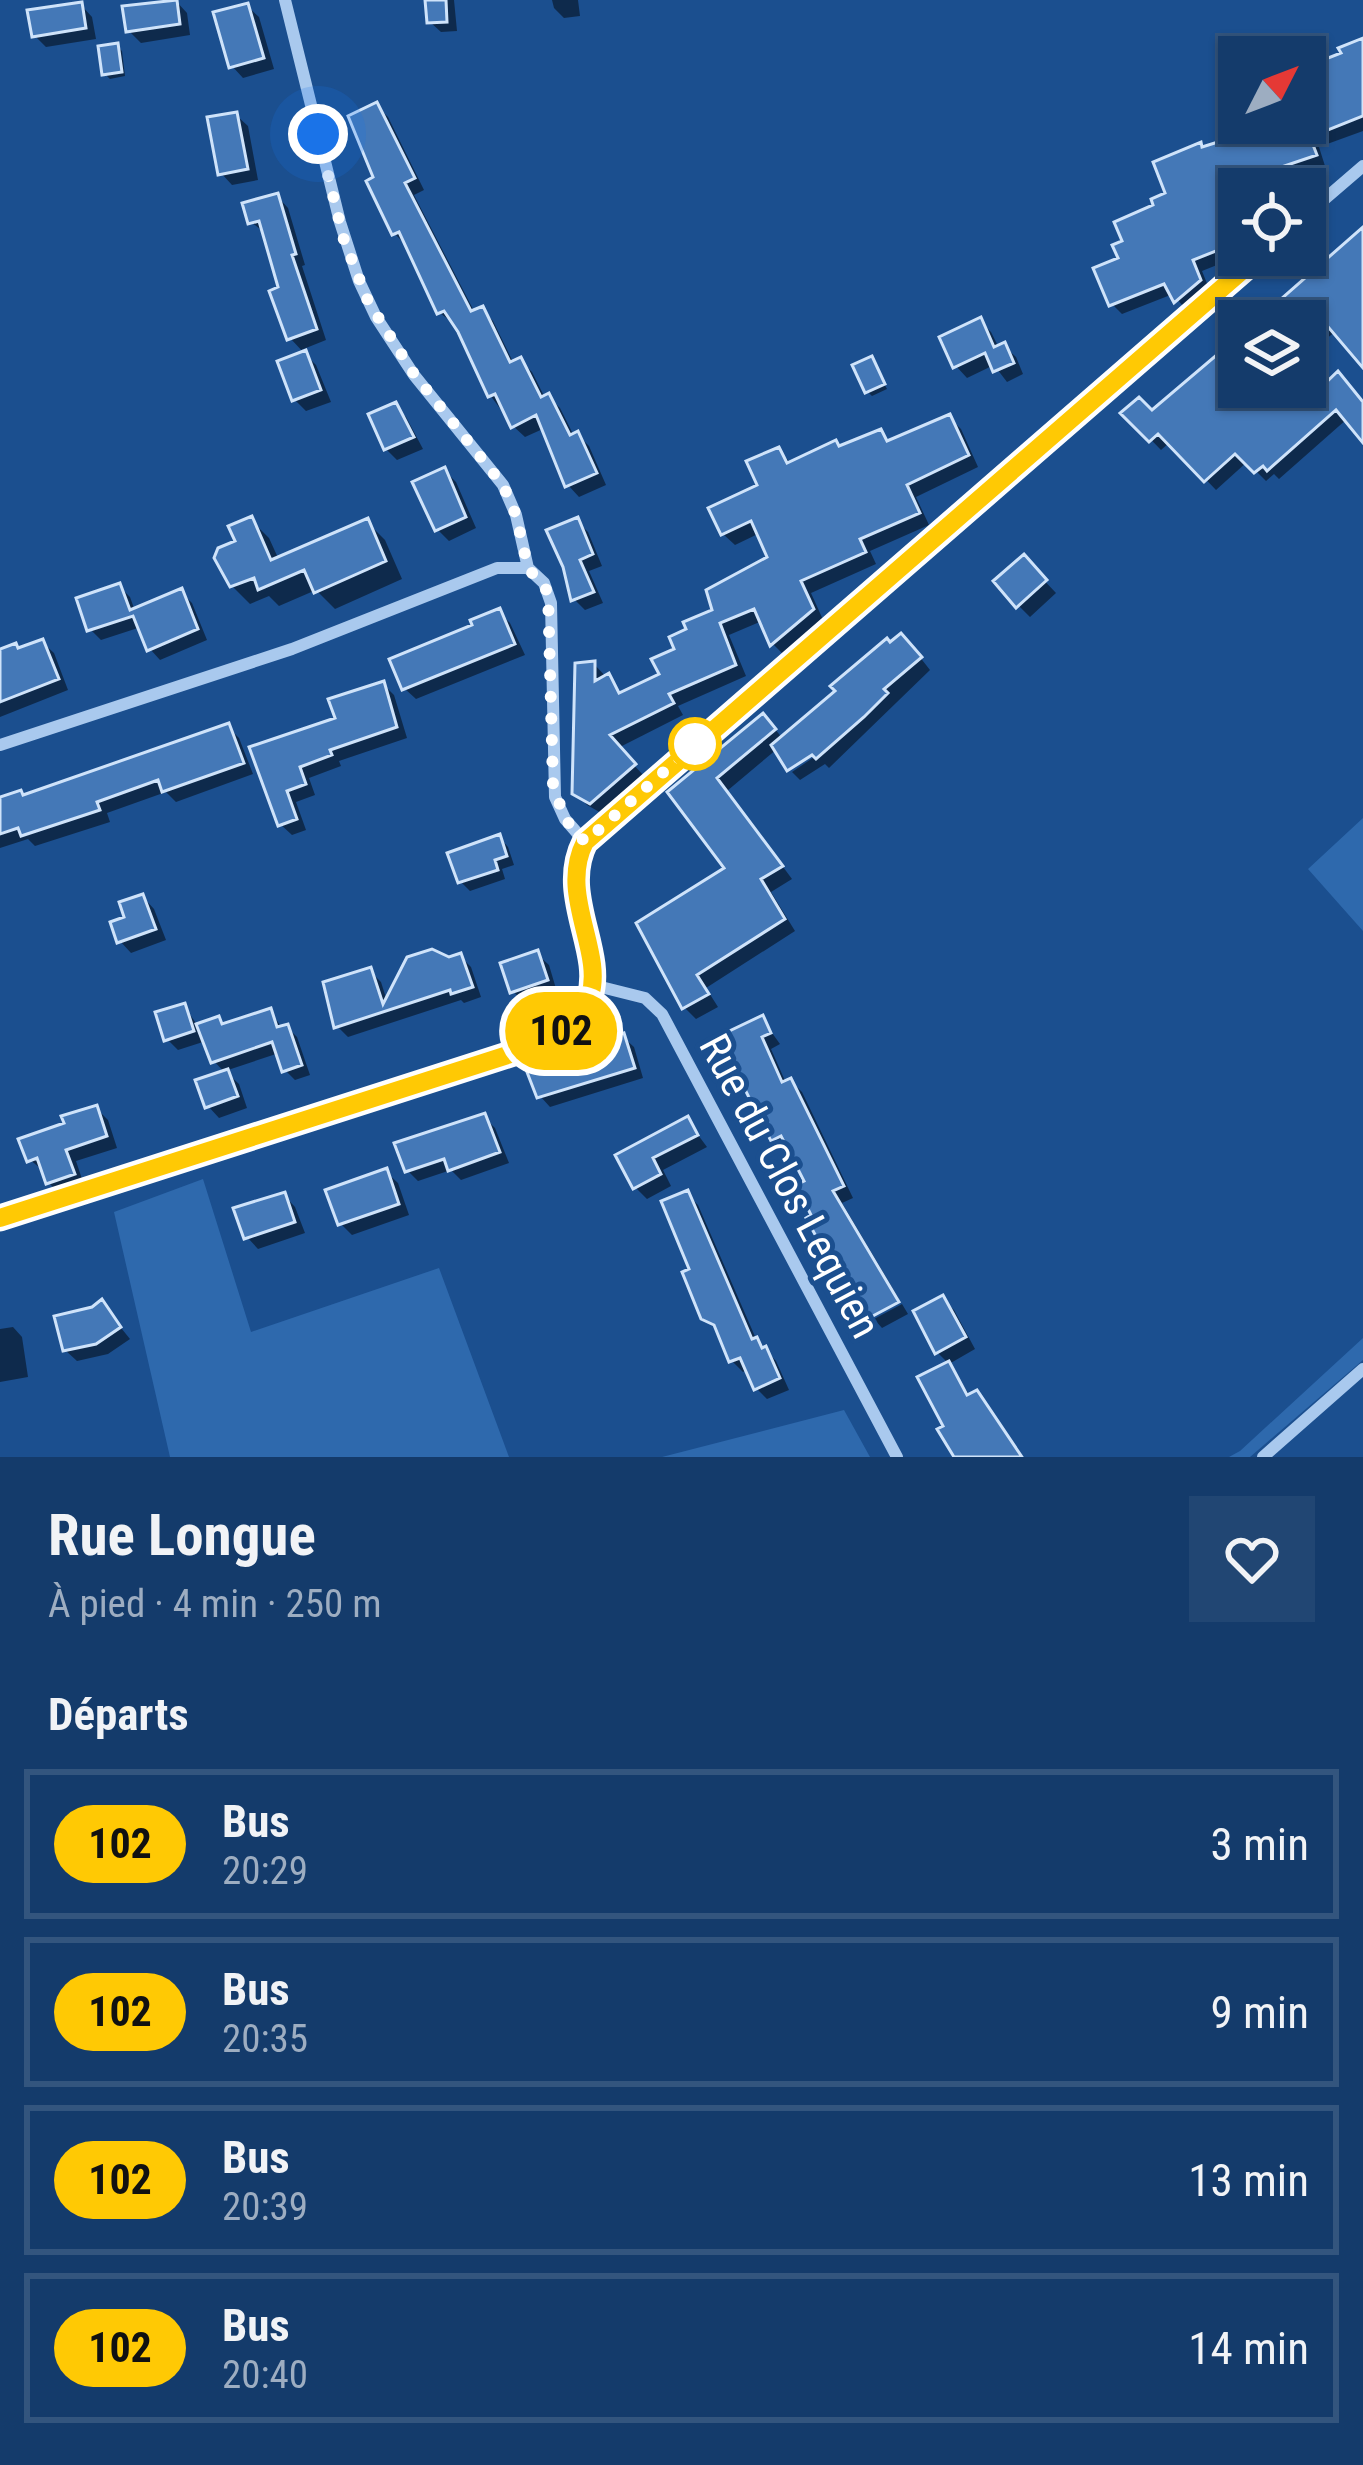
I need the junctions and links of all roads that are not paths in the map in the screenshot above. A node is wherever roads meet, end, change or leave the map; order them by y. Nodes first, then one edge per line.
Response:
1 (285, 0) edge
2 (1363, 166) edge
3 (1326, 198) edge
4 (1236, 276) edge
5 (528, 568) junction
6 (0, 745) edge
7 (585, 842) junction
8 (593, 986) junction
9 (0, 1218) edge
10 (1363, 1370) edge
11 (897, 1457) edge
12 (1263, 1457) edge

1 - 5 street
2 - 3 street
4 - 7 street
5 - 6 street
5 - 7 street
7 - 8 street
8 - 9 street
8 - 11 street, Rue du Clos Lequien
10 - 12 street

